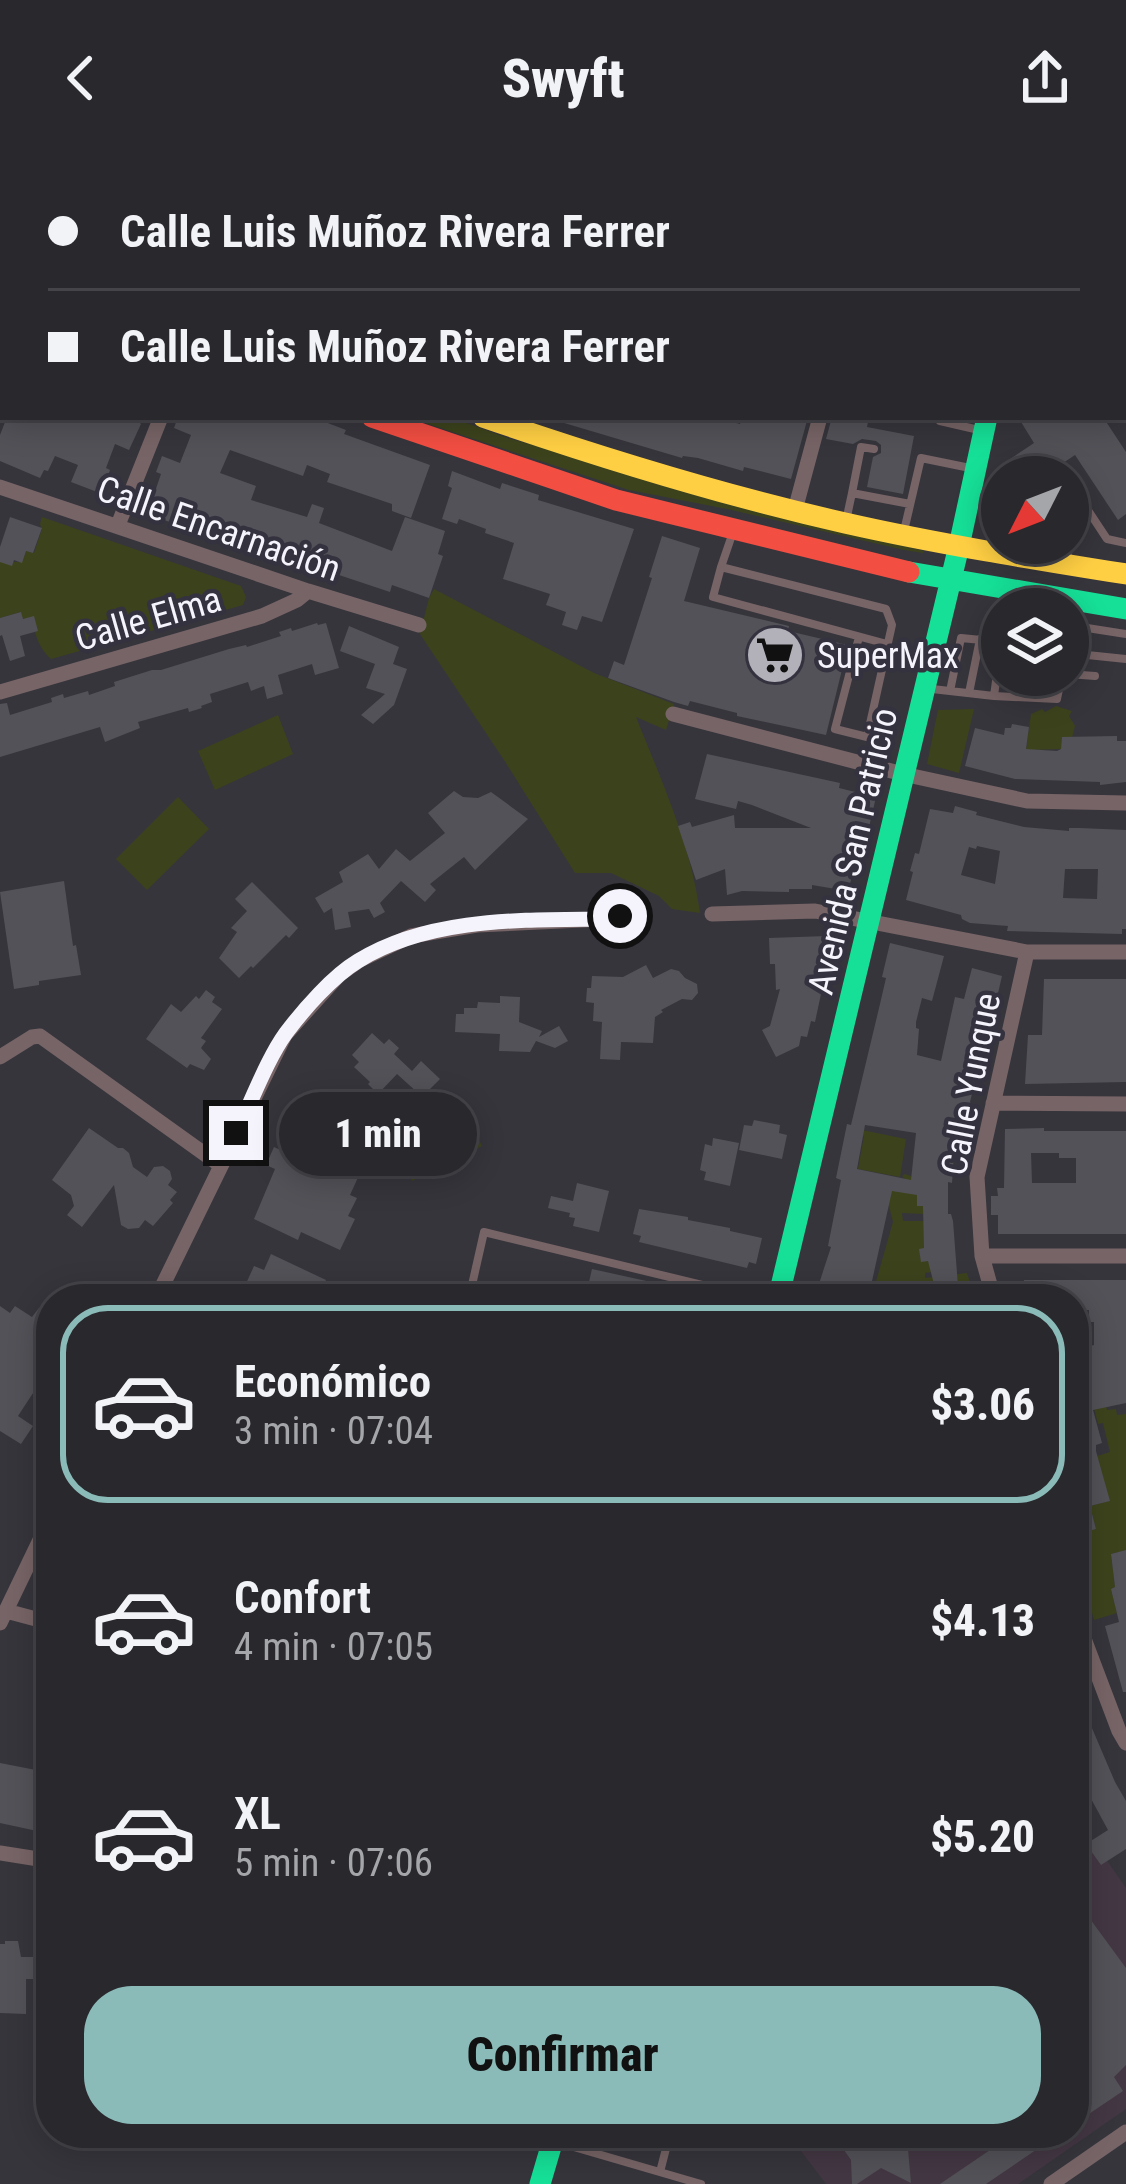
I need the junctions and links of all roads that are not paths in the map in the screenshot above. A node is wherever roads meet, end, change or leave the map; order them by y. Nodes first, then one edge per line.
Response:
1 (160, 420) edge
2 (381, 420) edge
3 (492, 420) edge
4 (819, 420) edge
5 (940, 421) dead end
6 (986, 424) edge
7 (874, 449) dead end
8 (857, 466) junction
9 (870, 470) dead end
10 (976, 470) junction
11 (0, 487) edge
12 (852, 493) junction
13 (910, 504) junction
14 (795, 510) junction
15 (1089, 512) edge
16 (846, 521) junction
17 (118, 525) junction
18 (734, 529) junction
19 (904, 534) junction
20 (1126, 543) edge
21 (959, 546) junction
22 (981, 548) edge
23 (1089, 561) edge
24 (722, 567) junction
25 (1126, 574) edge
26 (951, 582) junction
27 (981, 589) edge
28 (308, 591) junction
29 (1089, 606) edge
30 (1126, 609) edge
31 (419, 625) dead end
32 (1089, 630) edge
33 (1126, 634) edge
34 (860, 637) junction
35 (980, 639) joint
36 (887, 644) junction
37 (1089, 653) edge
38 (1126, 659) edge
39 (1089, 676) edge
40 (1095, 676) dead end
41 (925, 688) junction
42 (950, 691) junction
43 (0, 692) edge
44 (969, 693) junction
45 (981, 694) edge
46 (994, 696) edge
47 (1058, 696) edge
48 (673, 714) dead end
49 (835, 729) junction
50 (829, 754) junction
51 (903, 774) junction
52 (1126, 803) edge
53 (712, 914) dead end
54 (603, 919) dead end
55 (870, 920) junction
56 (1027, 952) junction
57 (1126, 952) edge
58 (0, 1057) edge
59 (993, 1103) junction
60 (1126, 1104) edge
61 (220, 1166) junction
62 (982, 1256) junction
63 (1126, 1256) edge
64 (163, 1284) edge
65 (472, 1284) edge
66 (698, 1284) edge
67 (782, 1284) edge
68 (990, 1284) edge
69 (36, 1548) edge
70 (3, 1617) edge
71 (36, 1621) edge
72 (1089, 1660) edge
73 (1126, 1743) edge
74 (0, 1853) edge
75 (36, 1859) edge
76 (1126, 2132) edge
77 (551, 2148) edge
78 (587, 2148) edge
79 (666, 2148) edge
80 (660, 2172) junction
81 (540, 2184) edge
82 (701, 2184) edge
83 (1051, 2184) edge

1 - 17 street
2 - 18 main road
3 - 14 main road
4 - 14 street
5 - 6 lane
6 - 10 main road, Avenida San Patricio
7 - 8 lane
8 - 9 lane
8 - 12 lane
10 - 13 lane
10 - 21 main road, Avenida San Patricio
11 - 17 street, Calle Encarnación
12 - 13 lane
12 - 16 lane
13 - 19 lane
14 - 16 main road
15 - 20 lane
16 - 19 main road
17 - 28 street, Calle Encarnación
18 - 24 lane
18 - 26 main road
19 - 21 main road
21 - 22 main road
21 - 26 main road, Avenida San Patricio
23 - 25 main road
24 - 34 lane
24 - 36 lane
26 - 27 main road
26 - 41 main road, Avenida San Patricio
28 - 31 street, Calle Encarnación
28 - 43 street, Calle Elma
29 - 30 main road
32 - 33 lane
34 - 36 lane
34 - 49 lane
35 - 42 lane
35 - 44 lane
36 - 49 lane
37 - 38 lane
39 - 40 lane
41 - 42 lane
41 - 51 main road, Avenida San Patricio
42 - 44 lane
44 - 45 lane
46 - 47 lane
48 - 50 street
49 - 50 lane
50 - 51 street
51 - 52 street
51 - 55 main road, Avenida San Patricio
53 - 55 street
54 - 61 street
55 - 56 street
55 - 67 main road, Avenida San Patricio
56 - 57 street
56 - 59 street, Calle Yunque
58 - 61 street
59 - 60 street
59 - 62 street, Calle Yunque
61 - 64 street
62 - 63 street
62 - 68 street, Calle Yunque
65 - 66 lane
69 - 70 street
70 - 71 street
72 - 73 street
74 - 75 street
76 - 83 street
77 - 81 main road
78 - 80 lane
79 - 80 lane
80 - 82 lane

